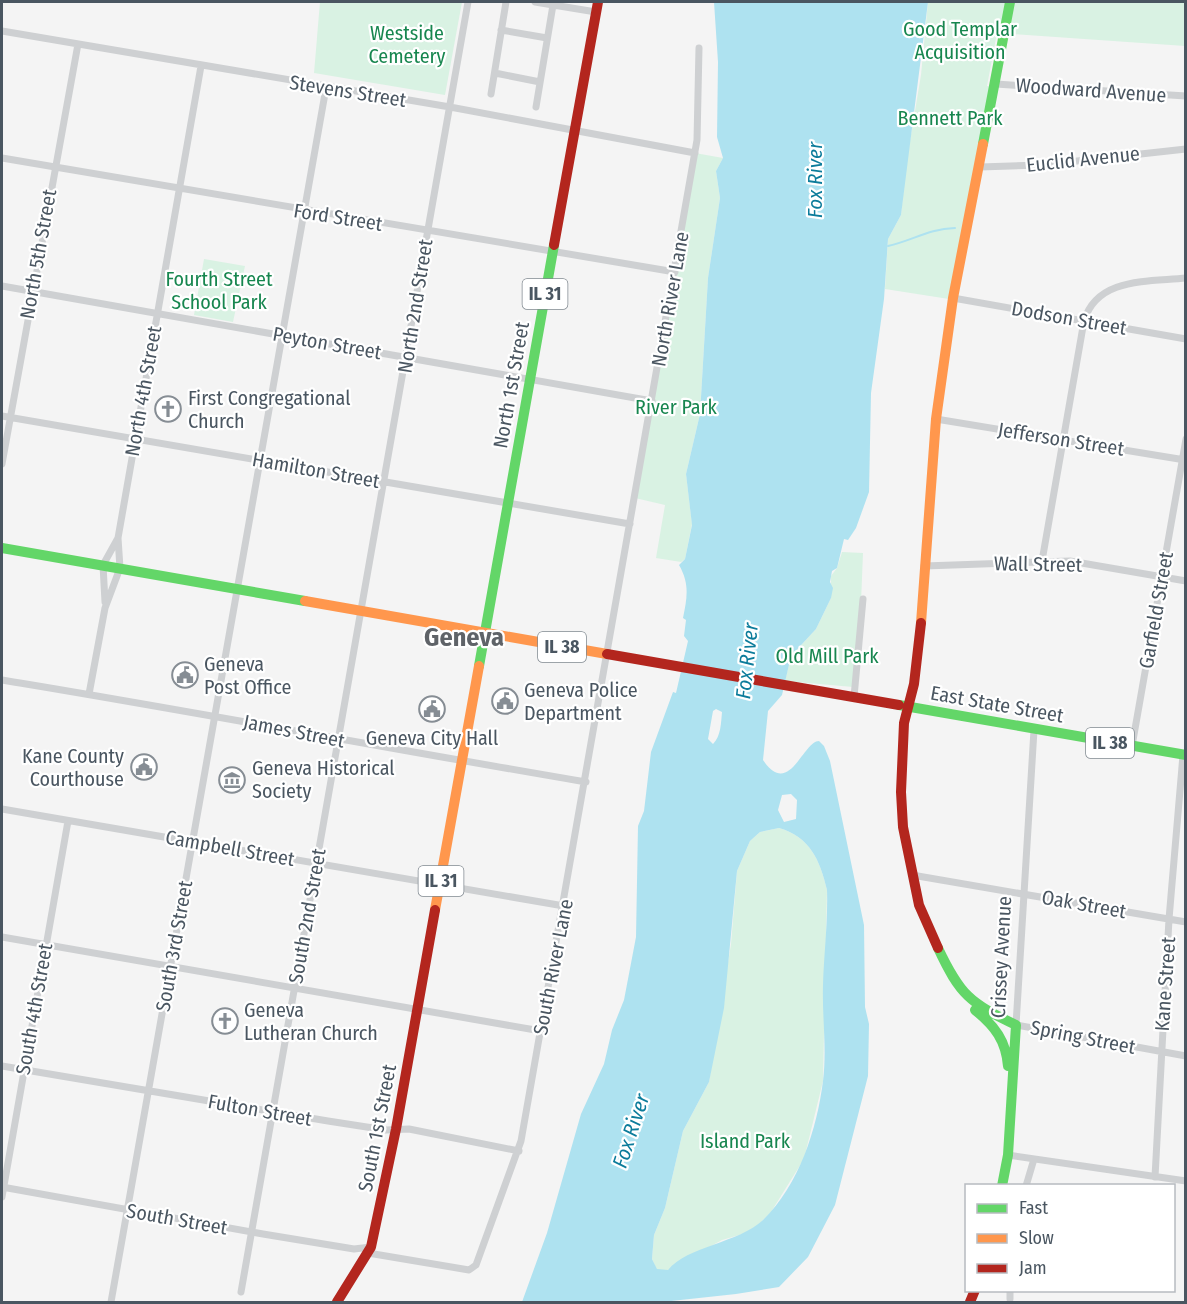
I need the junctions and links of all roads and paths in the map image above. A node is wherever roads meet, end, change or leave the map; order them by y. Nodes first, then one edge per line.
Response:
1 (468, 2) edge
2 (506, 2) edge
3 (535, 2) edge
4 (1010, 2) edge
5 (553, 5) junction
6 (597, 7) edge
7 (501, 30) junction
8 (2, 31) edge
9 (547, 38) junction
10 (78, 44) junction
11 (699, 48) dead end
12 (201, 66) junction
13 (495, 73) junction
14 (540, 82) junction
15 (996, 84) junction
16 (326, 88) junction
17 (491, 94) dead end
18 (1185, 96) edge
19 (450, 107) junction
20 (536, 107) dead end
21 (574, 129) junction
22 (1185, 149) edge
23 (695, 153) junction
24 (2, 158) edge
25 (980, 167) junction
26 (54, 168) junction
27 (179, 189) junction
28 (303, 211) junction
29 (428, 231) junction
30 (552, 253) junction
31 (675, 272) junction
32 (1185, 278) edge
33 (2, 286) edge
34 (31, 291) junction
35 (953, 298) junction
36 (157, 313) junction
37 (1084, 321) junction
38 (282, 335) junction
39 (1185, 339) edge
40 (407, 357) junction
41 (530, 379) junction
42 (651, 401) junction
43 (2, 416) edge
44 (10, 417) junction
45 (936, 419) junction
46 (1063, 438) junction
47 (135, 439) junction
48 (1185, 439) edge
49 (1184, 459) edge
50 (259, 460) junction
51 (2, 464) edge
52 (385, 483) junction
53 (508, 504) junction
54 (630, 524) junction
55 (118, 538) junction
56 (2, 548) edge
57 (1042, 561) junction
58 (104, 565) junction
59 (924, 566) junction
60 (120, 568) junction
61 (1162, 577) junction
62 (1185, 581) edge
63 (236, 589) junction
64 (863, 599) dead end
65 (105, 608) junction
66 (362, 611) junction
67 (485, 633) junction
68 (608, 655) junction
69 (2, 680) edge
70 (89, 694) junction
71 (854, 697) junction
72 (908, 707) junction
73 (214, 715) junction
74 (1034, 730) junction
75 (339, 740) junction
76 (1132, 746) junction
77 (1184, 755) edge
78 (463, 761) junction
79 (586, 783) junction
80 (2, 808) edge
81 (68, 820) junction
82 (192, 841) junction
83 (316, 863) junction
84 (912, 875) junction
85 (441, 885) junction
86 (1023, 894) junction
87 (564, 906) junction
88 (1169, 919) junction
89 (1185, 922) edge
90 (2, 937) edge
91 (45, 945) junction
92 (171, 966) junction
93 (294, 987) junction
94 (959, 989) junction
95 (419, 1011) junction
96 (1016, 1025) junction
97 (541, 1031) junction
98 (1161, 1052) junction
99 (1185, 1056) edge
100 (2, 1066) edge
101 (24, 1070) junction
102 (149, 1091) junction
103 (1011, 1107) junction
104 (273, 1111) junction
105 (396, 1129) junction
106 (519, 1151) junction
107 (1008, 1155) junction
108 (1034, 1158) junction
109 (1155, 1177) junction
110 (1185, 1181) edge
111 (1002, 1184) edge
112 (1026, 1184) edge
113 (2, 1187) edge
114 (2, 1197) edge
115 (127, 1210) junction
116 (252, 1232) junction
117 (354, 1249) junction
118 (368, 1253) junction
119 (469, 1270) joint
120 (241, 1292) dead end
121 (1010, 1292) edge
122 (1010, 1299) dead end
123 (111, 1302) edge
124 (338, 1302) edge

1 - 19 street, North 2nd Street
2 - 7 street
3 - 5 street
4 - 15 main road
5 - 6 street
5 - 9 street
6 - 21 main road, North 1st Street / IL 31
7 - 9 street
7 - 13 street
8 - 10 street, Stevens Street
9 - 14 street
10 - 12 street, Stevens Street
10 - 26 street, North 5th Street
11 - 23 street, North River Lane
12 - 16 street, Stevens Street
12 - 27 street, North 4th Street
13 - 14 street
13 - 17 street
14 - 20 street
15 - 18 street, Woodward Avenue
15 - 25 main road
16 - 19 street, Stevens Street
16 - 28 street, South 3rd Street
19 - 21 street, Stevens Street
19 - 29 street, North 2nd Street
21 - 23 street, Stevens Street
21 - 30 main road, North 1st Street / IL 31
22 - 25 street, Euclid Avenue
23 - 31 street, North River Lane
24 - 26 street, Ford Street
25 - 35 main road
26 - 27 street, Ford Street
26 - 34 street, North 5th Street
27 - 28 street, Ford Street
27 - 36 street, North 4th Street
28 - 29 street, Ford Street
28 - 38 street, South 3rd Street
29 - 30 street, Ford Street
29 - 40 street, North 2nd Street
30 - 31 street, Ford Street
30 - 41 main road, North 1st Street / IL 31
31 - 42 street, North River Lane
32 - 37 street
33 - 34 street, Peyton Street
34 - 36 street, Peyton Street
34 - 44 street, North 5th Street
35 - 37 street, Dodson Street
35 - 45 main road
36 - 38 street, Peyton Street
36 - 47 street, North 4th Street
37 - 39 street, Dodson Street
37 - 46 street
38 - 40 street, Peyton Street
38 - 50 street, South 3rd Street
40 - 41 street, Peyton Street
40 - 52 street, North 2nd Street
41 - 42 street, Peyton Street
41 - 53 main road, North 1st Street / IL 31
42 - 54 street, North River Lane
43 - 44 street, Hamilton Street
44 - 47 street, Hamilton Street
44 - 51 street, North 5th Street
45 - 46 street, Jefferson Street
45 - 59 main road
46 - 49 street, Jefferson Street
46 - 57 street
47 - 50 street, Hamilton Street
47 - 55 street, North 4th Street
48 - 49 street, Garfield Street
49 - 61 street, Garfield Street
50 - 52 street, Hamilton Street
50 - 63 street, South 3rd Street
52 - 53 street, Hamilton Street
52 - 66 street, North 2nd Street
53 - 54 street, Hamilton Street
53 - 67 main road, North 1st Street / IL 31
54 - 68 street, North River Lane
55 - 58 street, North 4th Street
55 - 60 street, North 4th Street
56 - 58 main road, IL 38
57 - 59 street, Wall Street
57 - 61 street, Wall Street
58 - 60 main road, IL 38
58 - 65 street
59 - 72 main road
60 - 63 main road, IL 38
60 - 65 street
61 - 62 street, Wall Street
61 - 76 street, Garfield Street
63 - 66 main road, IL 38
63 - 73 street, South 3rd Street
64 - 71 street
65 - 70 street
66 - 67 main road, IL 38
66 - 75 street, South 2nd Street
67 - 68 main road, IL 38
67 - 78 main road, South 1st Street / IL 31
68 - 71 main road, IL 38
68 - 79 street, South River Lane
69 - 70 street, James Street
70 - 73 street, James Street
71 - 72 main road, IL 38
72 - 74 main road, East State Street / IL 38
72 - 84 main road
73 - 75 street, James Street
73 - 82 street, South 3rd Street
74 - 76 main road, East State Street / IL 38
74 - 86 street, Crissey Avenue
75 - 78 street, James Street
75 - 83 street, South 2nd Street
76 - 77 main road, East State Street / IL 38
77 - 88 street, Kane Street
78 - 79 street, James Street
78 - 85 main road, South 1st Street / IL 31
79 - 87 street, South River Lane
80 - 81 street, Campbell Street
81 - 82 street, Campbell Street
81 - 91 street, South 4th Street
82 - 83 street, Campbell Street
82 - 92 street, South 3rd Street
83 - 85 street, Campbell Street
83 - 93 street, South 2nd Street
84 - 86 street, Oak Street
84 - 94 main road
85 - 87 street, Campbell Street
85 - 95 main road, South 1st Street / IL 31
86 - 88 street, Oak Street
86 - 96 street, Crissey Avenue
87 - 97 street, South River Lane
88 - 89 street, Oak Street
88 - 98 street, Kane Street
90 - 91 street
91 - 92 street
91 - 101 street, South 4th Street
92 - 93 street
92 - 102 street, South 3rd Street
93 - 95 street
93 - 104 street, South 2nd Street
94 - 96 main road
94 - 103 main road
95 - 97 street
95 - 105 main road, South 1st Street / IL 31
96 - 98 street, Spring Street
96 - 103 main road, Crissey Avenue
97 - 106 street, South River Lane
98 - 99 street, Spring Street
98 - 109 street, Kane Street
100 - 101 street, Fulton Street
101 - 102 street, Fulton Street
101 - 113 street, South 4th Street
102 - 104 street, Fulton Street
102 - 115 street, South 3rd Street
103 - 107 main road, Crissey Avenue
104 - 105 street, Fulton Street
104 - 116 street, South 2nd Street
105 - 106 street, Fulton Street
105 - 118 main road, South 1st Street / IL 31
106 - 119 street, South River Lane
107 - 108 street
107 - 111 main road, Crissey Avenue
108 - 109 street
108 - 112 street
109 - 110 street
113 - 114 street, South 4th Street
113 - 115 street, South Street
115 - 116 street, South Street
115 - 123 street, South 3rd Street
116 - 117 street, South Street
116 - 120 street, South 2nd Street
117 - 118 street, South Street
117 - 118 street, South Street
118 - 119 street, South Street
118 - 124 main road, South 1st Street / IL 31
121 - 122 street

